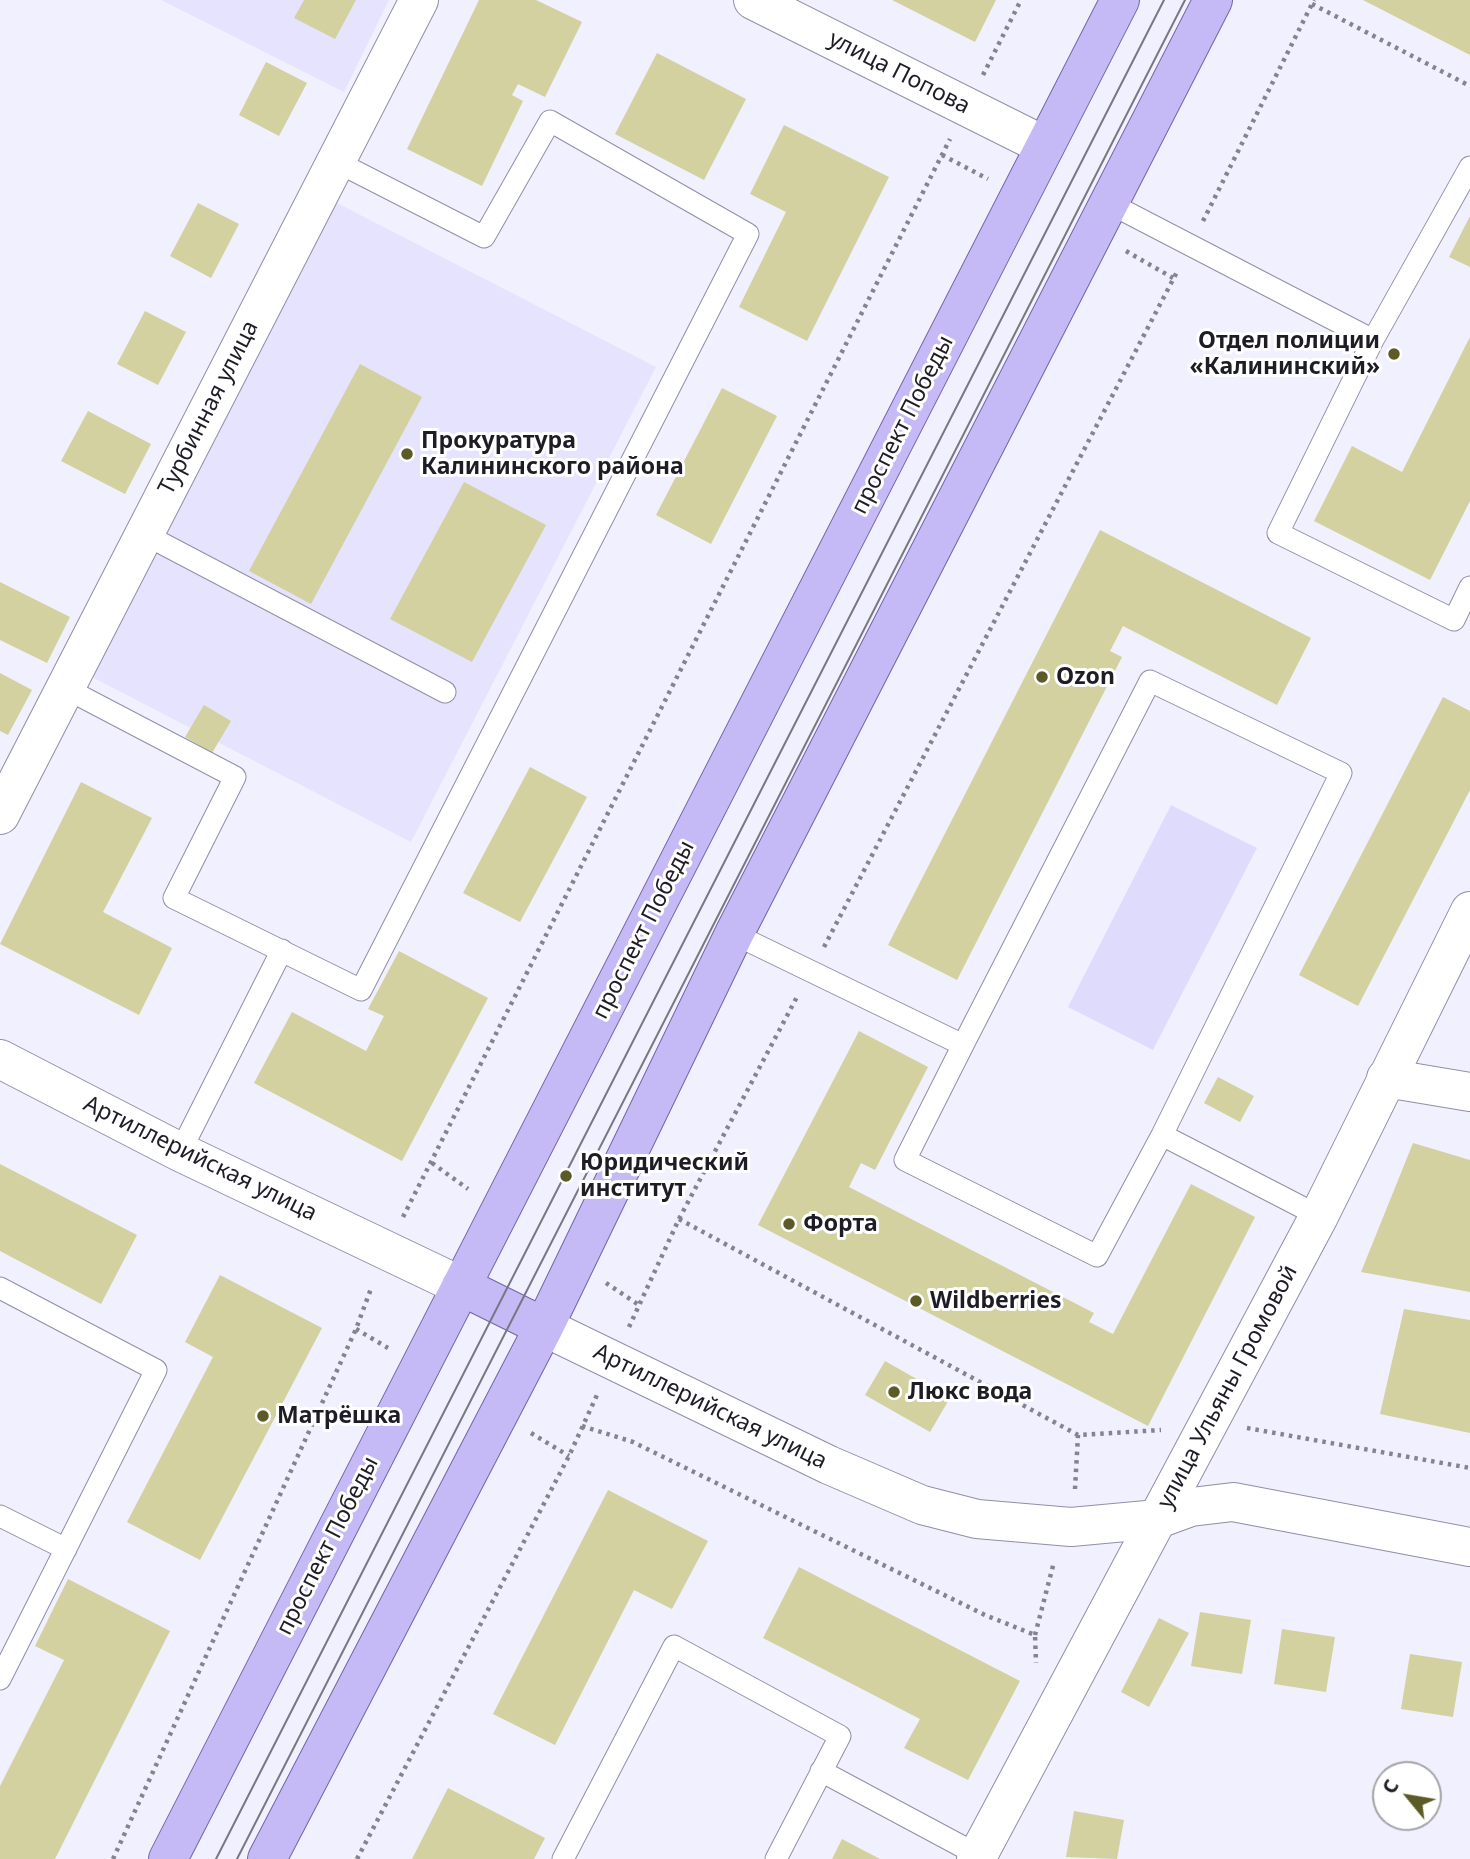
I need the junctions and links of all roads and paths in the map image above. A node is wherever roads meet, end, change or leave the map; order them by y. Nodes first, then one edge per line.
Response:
1 (419, 0) edge
2 (752, 0) edge
3 (1021, 0) edge
4 (1120, 0) edge
5 (1213, 0) edge
6 (1313, 2) edge
7 (1470, 86) edge
8 (967, 107) junction
9 (1045, 146) junction
10 (337, 162) junction
11 (1470, 167) edge
12 (1109, 203) junction
13 (1191, 245) junction
14 (1373, 340) junction
15 (144, 534) junction
16 (1470, 587) edge
17 (65, 688) junction
18 (445, 692) dead end
19 (0, 815) edge
20 (1470, 911) edge
21 (734, 934) junction
22 (282, 950) junction
23 (812, 970) junction
24 (963, 1045) junction
25 (0, 1059) edge
26 (1387, 1077) junction
27 (1470, 1092) edge
28 (1162, 1135) junction
29 (180, 1152) junction
30 (432, 1163) junction
31 (500, 1212) junction
32 (1319, 1216) junction
33 (679, 1219) junction
34 (386, 1250) junction
35 (576, 1262) junction
36 (461, 1286) junction
37 (0, 1288) edge
38 (639, 1305) junction
39 (544, 1327) junction
40 (356, 1329) junction
41 (613, 1360) junction
42 (420, 1367) junction
43 (499, 1415) junction
44 (582, 1426) junction
45 (1206, 1428) junction
46 (569, 1456) junction
47 (1470, 1468) edge
48 (0, 1516) edge
49 (1158, 1520) junction
50 (1470, 1547) edge
51 (66, 1549) junction
52 (1035, 1668) dead end
53 (0, 1679) edge
54 (821, 1771) junction
55 (977, 1858) edge
56 (113, 1859) edge
57 (168, 1859) edge
58 (267, 1859) edge
59 (357, 1859) edge
60 (563, 1859) edge
61 (776, 1859) edge

1 - 10 street, Турбинная улица
2 - 8 street, улица Попова
3 - 8 path
4 - 9 main road, проспект Победы
5 - 12 main road
6 - 7 path
6 - 13 path
8 - 9 street, улица Попова
8 - 30 path
9 - 31 main road, проспект Победы
10 - 15 street, Турбинная улица
10 - 22 lane
11 - 14 lane
12 - 13 lane
12 - 21 main road
13 - 14 lane
13 - 23 path
14 - 16 lane
15 - 17 street, Турбинная улица
15 - 18 lane
17 - 19 street, Турбинная улица
17 - 22 lane
20 - 26 street, улица Ульяны Громовой
21 - 23 lane
21 - 35 main road
22 - 29 lane
23 - 24 lane
23 - 33 path
24 - 28 lane
24 - 28 lane
25 - 29 street, Артиллерийская улица
26 - 27 street
26 - 32 street, улица Ульяны Громовой
28 - 32 lane
29 - 34 street, Артиллерийская улица
30 - 31 path
30 - 34 path
31 - 36 main road, проспект Победы
32 - 45 street, улица Ульяны Громовой
33 - 38 path
33 - 45 path
34 - 36 street, Артиллерийская улица
34 - 40 path
35 - 38 path
35 - 39 main road
36 - 39 main road, Артиллерийская улица
36 - 42 main road, проспект Победы
37 - 51 lane
38 - 41 path
39 - 41 street, Артиллерийская улица
39 - 43 main road
40 - 42 path
40 - 56 path
41 - 44 path
41 - 49 street, Артиллерийская улица
42 - 57 main road, проспект Победы
43 - 46 path
43 - 58 main road
44 - 46 path
44 - 52 path
45 - 47 path
45 - 49 street, улица Ульяны Громовой
46 - 59 path
48 - 51 lane
49 - 50 street, Артиллерийская улица
49 - 55 street, улица Ульяны Громовой
51 - 53 lane
54 - 55 lane
54 - 60 lane
54 - 61 lane

